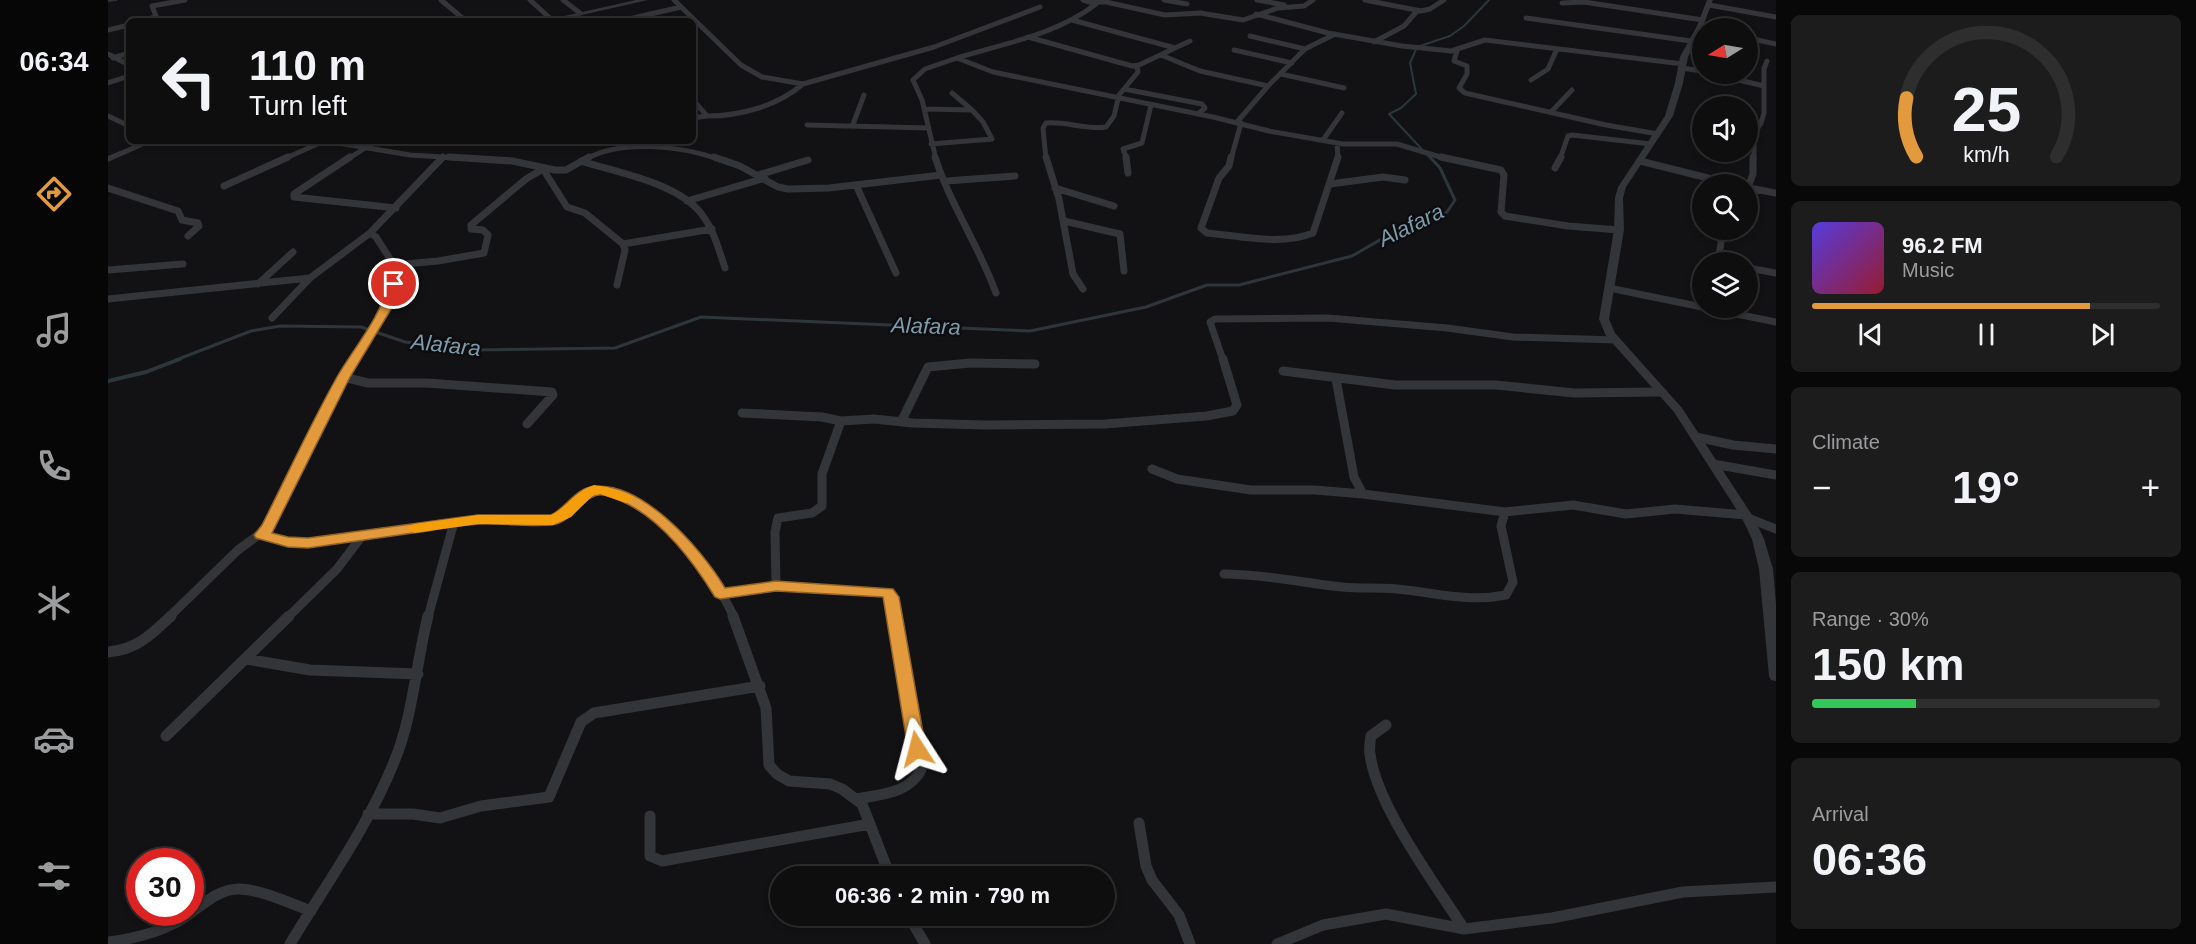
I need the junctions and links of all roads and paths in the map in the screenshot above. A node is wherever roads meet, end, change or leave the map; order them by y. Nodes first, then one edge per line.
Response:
1 (185, 0) edge
2 (441, 0) edge
3 (530, 0) edge
4 (563, 0) edge
5 (639, 0) edge
6 (674, 0) edge
7 (1083, 0) edge
8 (1164, 0) edge
9 (1257, 0) edge
10 (1313, 0) edge
11 (1365, 0) edge
12 (1444, 0) edge
13 (1634, 0) edge
14 (1101, 1) edge
15 (1710, 2) edge
16 (1562, 3) dead end
17 (1187, 4) dead end
18 (681, 7) junction
19 (1040, 7) dead end
20 (1293, 7) junction
21 (1632, 9) junction
22 (1417, 11) junction
23 (580, 13) junction
24 (1256, 14) junction
25 (1776, 17) edge
26 (152, 18) edge
27 (462, 18) edge
28 (546, 18) edge
29 (557, 18) edge
30 (631, 18) edge
31 (692, 18) edge
32 (1526, 18) dead end
33 (1706, 18) edge
34 (1072, 20) junction
35 (696, 22) edge
36 (1692, 22) edge
37 (126, 26) edge
38 (108, 30) edge
39 (1335, 34) junction
40 (1250, 36) dead end
41 (1776, 36) edge
42 (1028, 37) junction
43 (1758, 40) edge
44 (1190, 41) dead end
45 (1691, 41) joint
46 (1374, 42) junction
47 (1774, 44) edge
48 (1175, 48) junction
49 (1305, 49) junction
50 (1557, 49) junction
51 (1234, 50) dead end
52 (1457, 51) junction
53 (126, 54) edge
54 (1161, 55) junction
55 (111, 56) edge
56 (957, 58) junction
57 (1767, 62) dead end
58 (126, 63) edge
59 (1292, 63) junction
60 (1137, 66) junction
61 (1682, 66) junction
62 (1692, 68) edge
63 (1281, 74) junction
64 (126, 77) edge
65 (1531, 80) dead end
66 (108, 83) edge
67 (803, 84) junction
68 (1756, 84) edge
69 (1268, 86) junction
70 (1764, 86) junction
71 (1344, 88) dead end
72 (1124, 89) junction
73 (1572, 90) dead end
74 (952, 93) dead end
75 (864, 95) dead end
76 (1117, 99) junction
77 (696, 103) edge
78 (1151, 105) junction
79 (925, 109) junction
80 (972, 110) junction
81 (1342, 112) dead end
82 (1551, 112) junction
83 (1198, 114) junction
84 (108, 116) edge
85 (707, 116) junction
86 (696, 118) edge
87 (1239, 123) junction
88 (126, 125) edge
89 (807, 125) dead end
90 (852, 127) junction
91 (929, 128) junction
92 (1658, 134) junction
93 (1323, 140) junction
94 (1337, 143) junction
95 (144, 144) edge
96 (318, 144) edge
97 (342, 144) edge
98 (931, 144) junction
99 (1651, 144) junction
100 (365, 148) junction
101 (443, 157) junction
102 (108, 159) edge
103 (808, 160) dead end
104 (581, 161) junction
105 (1640, 161) junction
106 (1555, 168) dead end
107 (543, 169) junction
108 (1128, 173) dead end
109 (1692, 174) edge
110 (1753, 174) edge
111 (1015, 176) dead end
112 (761, 177) junction
113 (944, 178) junction
114 (1405, 180) dead end
115 (1330, 184) junction
116 (856, 185) junction
117 (224, 186) dead end
118 (108, 188) edge
119 (1055, 188) junction
120 (1758, 190) edge
121 (1776, 193) edge
122 (687, 201) junction
123 (1114, 206) dead end
124 (396, 207) junction
125 (1064, 221) junction
126 (711, 229) junction
127 (1619, 230) junction
128 (370, 233) junction
129 (188, 236) dead end
130 (622, 244) junction
131 (293, 252) dead end
132 (183, 264) dead end
133 (394, 265) junction
134 (725, 268) dead end
135 (1758, 269) edge
136 (108, 270) edge
137 (1124, 271) dead end
138 (896, 273) dead end
139 (1776, 273) edge
140 (310, 278) junction
141 (258, 284) junction
142 (617, 285) dead end
143 (1609, 288) junction
144 (1083, 289) dead end
145 (996, 293) dead end
146 (108, 299) edge
147 (1692, 305) edge
148 (273, 318) dead end
149 (1757, 318) edge
150 (1776, 322) edge
151 (1616, 340) junction
152 (1035, 364) dead end
153 (1283, 371) dead end
154 (344, 377) junction
155 (1336, 380) junction
156 (1662, 392) junction
157 (742, 413) dead end
158 (902, 420) junction
159 (841, 421) junction
160 (527, 424) dead end
161 (1696, 437) junction
162 (1776, 449) edge
163 (1713, 464) junction
164 (1152, 469) dead end
165 (1776, 475) edge
166 (1364, 494) junction
167 (1504, 512) junction
168 (1747, 517) junction
169 (454, 522) junction
170 (1776, 529) edge
171 (261, 535) junction
172 (362, 536) junction
173 (1224, 574) dead end
174 (776, 586) junction
175 (720, 594) junction
176 (108, 652) edge
177 (246, 659) junction
178 (418, 674) junction
179 (1776, 676) edge
180 (760, 686) junction
181 (1386, 725) dead end
182 (166, 736) dead end
183 (857, 799) junction
184 (368, 814) junction
185 (650, 816) dead end
186 (1139, 823) dead end
187 (870, 824) junction
188 (886, 866) edge
189 (1776, 887) edge
190 (311, 910) junction
191 (914, 926) edge
192 (1464, 929) junction
193 (108, 942) edge
194 (290, 944) edge
195 (925, 944) edge
196 (1190, 944) edge
197 (1277, 944) edge

1 - 26 street
2 - 27 street
3 - 28 street
4 - 23 street
5 - 23 street
6 - 18 street
7 - 14 street
8 - 17 street
9 - 20 street
10 - 20 street
11 - 22 street
12 - 22 street
13 - 21 street
14 - 24 street
14 - 34 street
15 - 25 street
15 - 33 street
16 - 21 street
18 - 30 street
18 - 31 street
19 - 67 street
20 - 24 street
21 - 36 street
22 - 46 street
23 - 29 street
24 - 39 street
32 - 45 street
34 - 42 street
34 - 48 street
35 - 67 street
37 - 38 street
39 - 46 street
39 - 49 street
40 - 49 street
41 - 47 street
42 - 56 street
42 - 60 street
43 - 47 street
44 - 48 street
45 - 61 street
46 - 52 street
48 - 54 street
49 - 59 street
50 - 52 street
50 - 61 street
50 - 65 street
51 - 59 street
52 - 82 street
53 - 55 street
54 - 60 street
54 - 69 street
55 - 58 street
56 - 76 street
56 - 79 street
57 - 70 street
59 - 63 street
60 - 72 street
61 - 62 street
61 - 92 street
63 - 69 street
63 - 71 street
64 - 66 street
67 - 85 street
68 - 70 street
69 - 87 street
70 - 110 street
72 - 76 street
72 - 83 street
73 - 82 street
74 - 80 street
75 - 90 street
76 - 78 street
76 - 119 street
77 - 85 street
78 - 83 street
78 - 108 street
79 - 80 street
79 - 91 street
80 - 98 street
81 - 93 street
82 - 92 street
83 - 87 street
84 - 88 street
85 - 86 street
87 - 93 street
87 - 115 street
89 - 90 street
90 - 91 street
91 - 98 street
92 - 99 street
93 - 94 street
94 - 115 street
94 - 127 street
95 - 102 street
96 - 117 street
97 - 100 street
98 - 113 street
99 - 105 street
99 - 106 street
100 - 101 street
100 - 124 street
101 - 107 street
101 - 124 street
103 - 112 street
104 - 107 street
104 - 112 street
104 - 122 street
105 - 109 street
105 - 127 street
107 - 130 street
107 - 133 street
111 - 113 street
112 - 116 street
112 - 122 street
113 - 116 street
113 - 145 street
114 - 115 street
116 - 138 street
118 - 129 street
119 - 123 street
119 - 125 street
120 - 121 street
122 - 126 street
124 - 128 street
125 - 137 street
125 - 144 street
126 - 130 street
126 - 134 street
127 - 143 street
128 - 133 street
128 - 140 street
130 - 142 street
131 - 141 street
132 - 136 street
133 - 154 street
135 - 139 street
140 - 141 street
140 - 148 street
141 - 146 street
143 - 147 street
143 - 151 street
149 - 150 street
151 - 156 street
151 - 158 street
152 - 158 street
153 - 155 street
154 - 160 street
154 - 171 street
155 - 156 street
155 - 166 street
156 - 161 street
157 - 159 street
158 - 159 street
159 - 174 street
161 - 162 street
161 - 163 street
163 - 165 street
163 - 168 street
164 - 166 street
166 - 167 street
167 - 168 street
167 - 173 street
168 - 170 street
168 - 179 street
169 - 172 street
169 - 175 street
169 - 178 street
171 - 172 street
171 - 176 street
172 - 177 street
174 - 175 street
174 - 183 street
175 - 180 street
177 - 178 street
177 - 182 street
178 - 184 street
180 - 183 street
180 - 184 street
181 - 192 street
183 - 187 street
184 - 190 street
185 - 187 street
186 - 196 street
187 - 188 street
189 - 192 street
190 - 193 street
190 - 194 street
191 - 195 street
192 - 197 street

